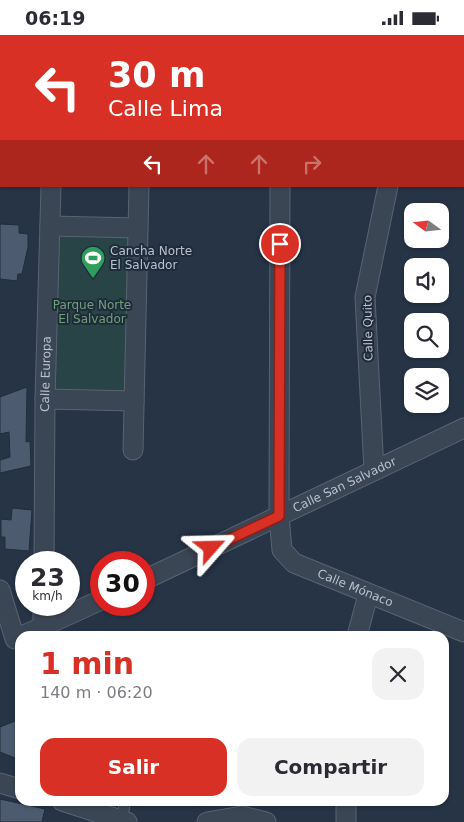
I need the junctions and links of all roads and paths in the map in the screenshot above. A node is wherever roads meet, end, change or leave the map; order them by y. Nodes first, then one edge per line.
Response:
1 (51, 187) edge
2 (139, 187) edge
3 (280, 187) edge
4 (388, 187) edge
5 (50, 226) junction
6 (138, 228) junction
7 (45, 399) junction
8 (134, 401) junction
9 (464, 429) edge
10 (133, 450) dead end
11 (374, 471) junction
12 (279, 516) junction
13 (44, 551) edge
14 (155, 575) edge
15 (0, 590) edge
16 (368, 595) junction
17 (90, 605) edge
18 (43, 616) edge
19 (43, 627) junction
20 (33, 631) edge
21 (358, 631) edge
22 (464, 632) edge
23 (14, 639) edge
24 (0, 783) edge
25 (15, 788) edge
26 (125, 806) edge
27 (346, 806) edge
28 (75, 808) edge
29 (125, 821) edge
30 (207, 822) edge
31 (266, 822) edge
32 (346, 822) edge

1 - 5 street, Calle Europa
2 - 6 street
3 - 12 street, Calle Mónaco
4 - 11 street, Calle Quito
5 - 6 street
5 - 7 street, Calle Europa
6 - 8 street
7 - 8 street
7 - 13 street, Calle Europa
8 - 10 street
9 - 11 street, Calle San Salvador
11 - 12 street, Calle San Salvador
12 - 14 street, Calle San Salvador
12 - 16 street, Calle Mónaco
15 - 23 street
16 - 21 street
16 - 22 street, Calle Mónaco
17 - 19 street
18 - 19 street
19 - 20 street
24 - 25 street
26 - 29 lane
27 - 32 street
28 - 29 street
30 - 31 street

